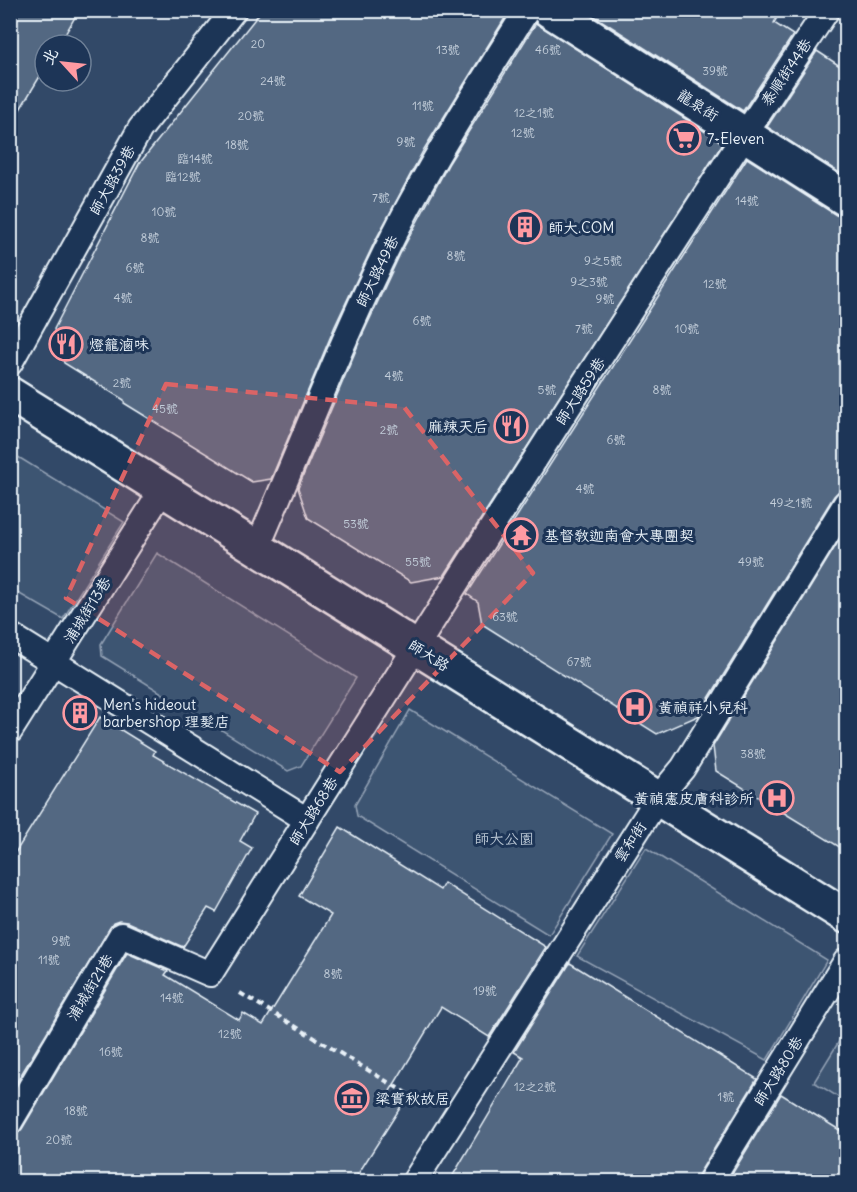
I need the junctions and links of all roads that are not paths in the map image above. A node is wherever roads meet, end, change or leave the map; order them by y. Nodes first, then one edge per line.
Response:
1 (234, 10) edge
2 (527, 10) edge
3 (549, 10) edge
4 (827, 10) edge
5 (745, 134) junction
6 (846, 199) edge
7 (10, 363) edge
8 (10, 394) edge
9 (163, 489) junction
10 (846, 503) edge
11 (257, 548) junction
12 (10, 635) edge
13 (416, 647) junction
14 (54, 662) junction
15 (10, 731) edge
16 (658, 798) junction
17 (307, 819) junction
18 (846, 916) edge
19 (846, 961) edge
20 (210, 974) joint
21 (10, 1122) edge
22 (414, 1182) edge
23 (710, 1182) edge

1 - 7 lane, 師大路39巷
2 - 11 lane, 師大路49巷
3 - 5 street, 龍泉街
4 - 5 lane, 泰順街44巷
5 - 6 street, 龍泉街
5 - 13 lane, 師大路59巷
8 - 9 street, 師大路
9 - 11 street, 師大路
9 - 14 lane, 浦城街13巷
10 - 16 lane, 雲和街
11 - 13 street, 師大路
12 - 14 lane
13 - 16 street, 師大路
13 - 17 lane, 師大路68巷
14 - 15 lane, 浦城街13巷
14 - 17 lane
16 - 18 street, 師大路
16 - 22 lane, 雲和街
17 - 20 lane, 師大路68巷
19 - 23 lane, 師大路80巷
20 - 21 lane, 浦城街21巷

